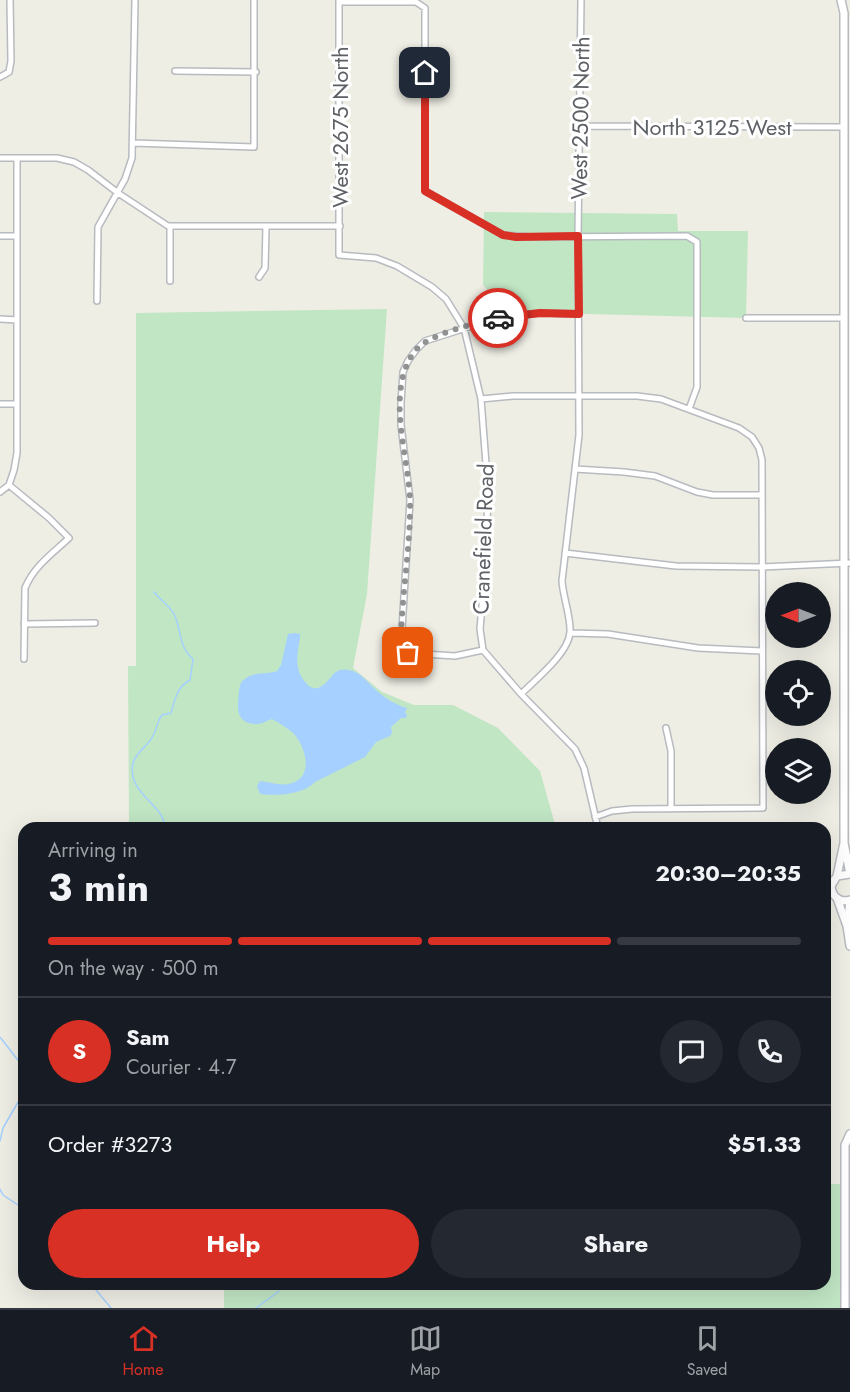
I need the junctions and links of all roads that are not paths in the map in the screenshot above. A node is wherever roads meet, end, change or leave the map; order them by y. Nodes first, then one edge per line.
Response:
1 (10, 0) edge
2 (135, 0) edge
3 (254, 0) edge
4 (581, 0) edge
5 (841, 0) edge
6 (846, 0) edge
7 (339, 1) edge
8 (844, 13) junction
9 (175, 72) dead end
10 (256, 72) junction
11 (0, 77) edge
12 (581, 126) junction
13 (844, 127) junction
14 (133, 143) junction
15 (0, 158) edge
16 (17, 158) junction
17 (118, 193) junction
18 (170, 226) junction
19 (340, 226) junction
20 (267, 227) junction
21 (0, 236) edge
22 (17, 236) junction
23 (578, 236) junction
24 (339, 255) joint
25 (259, 277) dead end
26 (170, 281) dead end
27 (97, 301) dead end
28 (579, 314) junction
29 (746, 318) dead end
30 (844, 318) junction
31 (0, 320) edge
32 (17, 320) junction
33 (464, 328) junction
34 (579, 396) junction
35 (481, 399) junction
36 (0, 404) edge
37 (17, 404) junction
38 (689, 409) junction
39 (575, 469) junction
40 (9, 485) junction
41 (0, 492) edge
42 (762, 495) junction
43 (565, 553) junction
44 (848, 563) edge
45 (762, 567) junction
46 (95, 623) dead end
47 (24, 624) junction
48 (571, 633) junction
49 (483, 650) junction
50 (762, 651) junction
51 (24, 659) dead end
52 (521, 694) junction
53 (848, 711) edge
54 (666, 729) dead end
55 (847, 796) edge
56 (671, 809) junction
57 (595, 817) junction
58 (596, 822) edge
59 (844, 843) junction
60 (850, 874) edge
61 (836, 877) junction
62 (831, 880) edge
63 (832, 895) edge
64 (850, 901) edge
65 (847, 926) junction
66 (850, 946) edge
67 (850, 1134) edge
68 (844, 1308) edge

1 - 11 street
2 - 14 street
3 - 10 street
4 - 12 street, West 2500 North
5 - 8 street
6 - 8 street
7 - 19 street, West 2675 North
7 - 23 street
8 - 13 street
9 - 10 street
10 - 14 street
12 - 13 street, North 3125 West
12 - 23 street, West 2500 North
13 - 30 street
14 - 17 street
15 - 16 street
16 - 17 street
16 - 22 street
17 - 18 street
17 - 27 street
18 - 20 street
18 - 26 street
19 - 20 street
19 - 24 street, West 2675 North
20 - 25 street
21 - 22 street
22 - 32 street
23 - 28 street, West 2500 North
23 - 38 street
24 - 33 street, Cranefield Road
28 - 33 street
28 - 34 street, West 2500 North
29 - 30 street
30 - 44 street
31 - 32 street
32 - 37 street
33 - 35 street, Cranefield Road
33 - 49 street
34 - 35 street
34 - 38 street
34 - 39 street, West 2500 North
35 - 49 street, Cranefield Road
36 - 37 street
37 - 40 street
38 - 42 street
39 - 42 street
39 - 43 street, West 2500 North
40 - 41 street
40 - 47 street
42 - 45 street
43 - 45 street
43 - 48 street, West 2500 North
44 - 45 street
44 - 53 street
45 - 50 street
46 - 47 street
47 - 51 street
48 - 50 street
48 - 52 street
49 - 52 street
50 - 56 street
52 - 57 street
53 - 55 street
54 - 56 street
55 - 59 street
56 - 57 street
57 - 58 street
59 - 60 street
59 - 61 street
60 - 61 street
61 - 62 street
61 - 63 street
63 - 64 street
63 - 65 street
64 - 65 street
65 - 66 street
67 - 68 street

